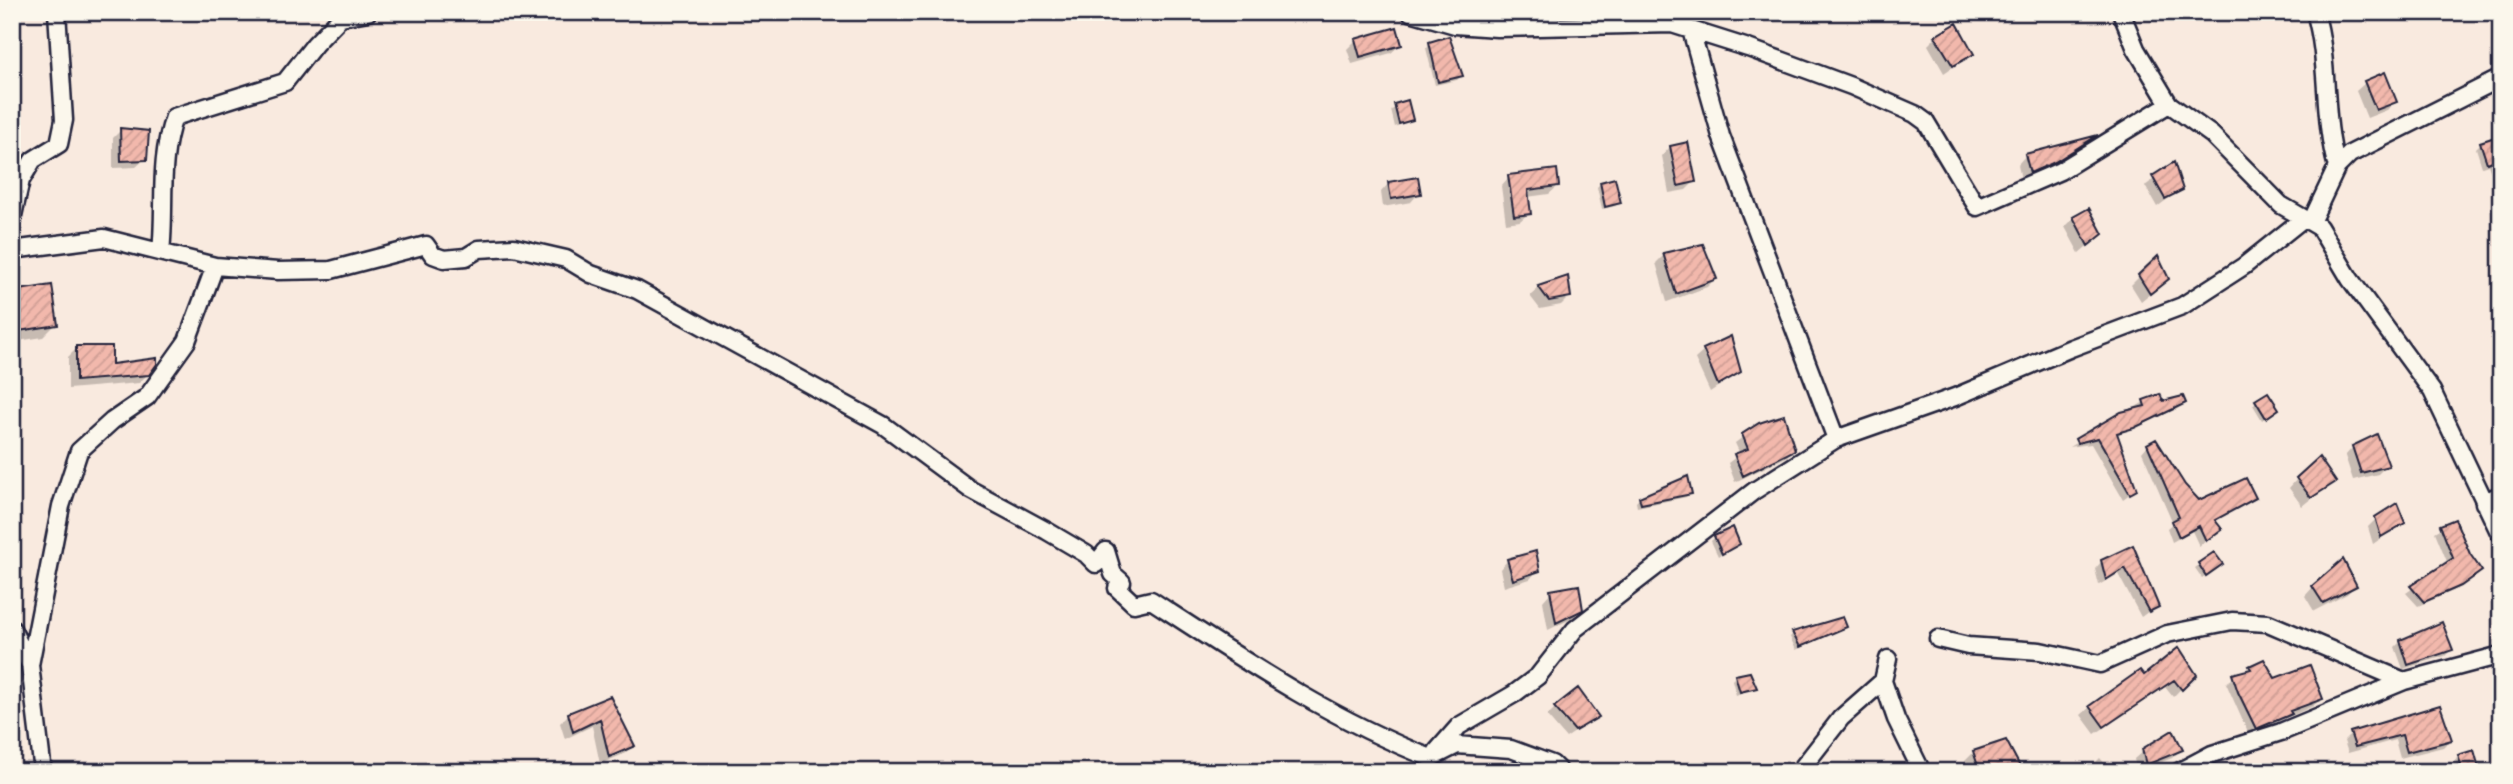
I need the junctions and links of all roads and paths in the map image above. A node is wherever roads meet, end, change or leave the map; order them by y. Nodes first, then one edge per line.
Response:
1 (57, 12) edge
2 (368, 12) edge
3 (1410, 12) edge
4 (2121, 12) edge
5 (2315, 12) edge
6 (1644, 18) edge
7 (1543, 20) edge
8 (1691, 30) junction
9 (2501, 78) edge
10 (2169, 104) junction
11 (2337, 167) junction
12 (12, 220) edge
13 (2307, 220) junction
14 (12, 250) edge
15 (161, 252) junction
16 (215, 266) junction
17 (1836, 439) junction
18 (2501, 494) edge
19 (2484, 503) junction
20 (2501, 536) edge
21 (12, 630) edge
22 (1938, 639) dead end
23 (2501, 655) edge
24 (1888, 659) dead end
25 (30, 665) junction
26 (1883, 681) junction
27 (2404, 681) junction
28 (1431, 758) junction
29 (43, 772) edge
30 (1560, 772) edge
31 (1799, 772) edge
32 (1922, 772) edge
33 (2178, 772) edge

1 - 12 street
2 - 15 street
3 - 7 street
4 - 10 street
5 - 11 street
6 - 7 street
6 - 8 street
8 - 10 street
8 - 17 street
9 - 11 street
10 - 13 street
11 - 13 street
13 - 17 street
13 - 19 street
14 - 15 street
15 - 16 street
16 - 25 street
16 - 28 street
17 - 28 street
18 - 19 street
19 - 20 street
21 - 25 street
22 - 27 street
23 - 27 street
24 - 26 street
25 - 29 street
26 - 31 street
26 - 32 street
27 - 33 street
28 - 30 street

